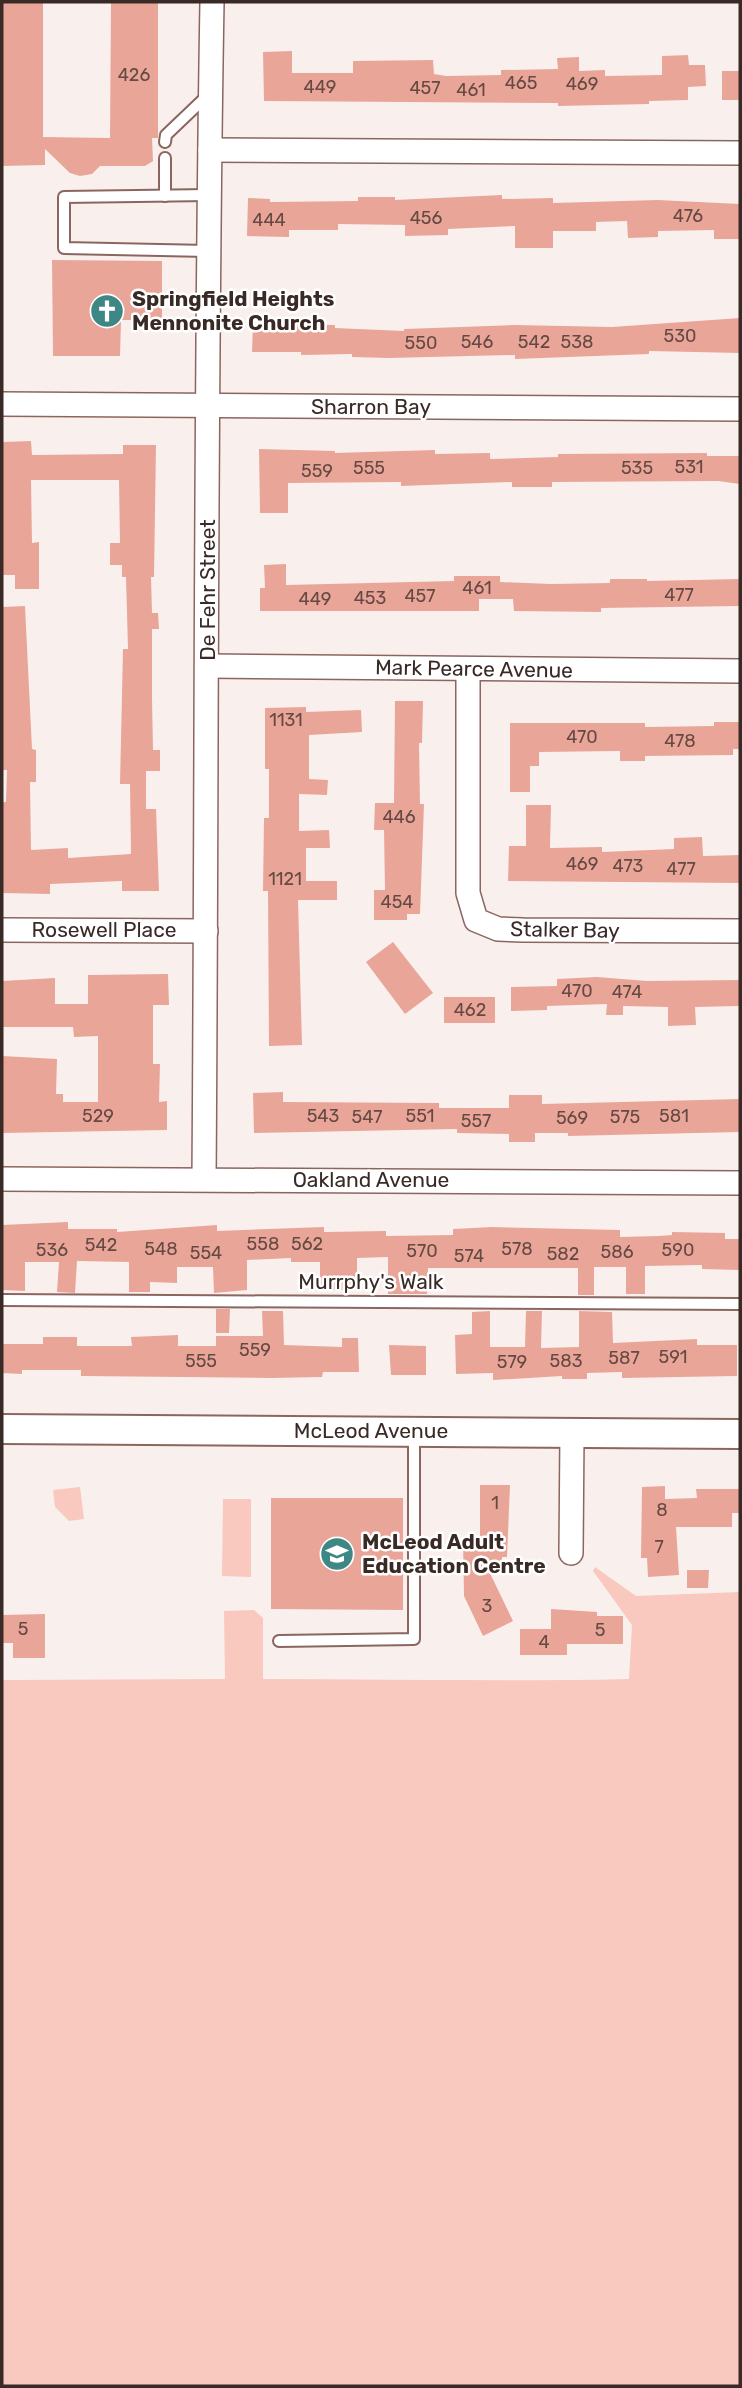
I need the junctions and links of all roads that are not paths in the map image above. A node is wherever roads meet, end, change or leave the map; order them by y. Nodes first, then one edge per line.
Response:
1 (212, 2) edge
2 (211, 94) junction
3 (165, 142) dead end
4 (210, 150) junction
5 (740, 153) edge
6 (165, 158) dead end
7 (209, 195) junction
8 (165, 196) junction
9 (208, 251) junction
10 (2, 404) edge
11 (206, 405) junction
12 (740, 409) edge
13 (208, 666) junction
14 (468, 669) junction
15 (740, 671) edge
16 (2, 930) edge
17 (206, 931) junction
18 (740, 931) edge
19 (2, 1179) edge
20 (204, 1179) junction
21 (740, 1183) edge
22 (2, 1300) edge
23 (740, 1304) edge
24 (2, 1429) edge
25 (414, 1432) junction
26 (572, 1433) junction
27 (740, 1434) edge
28 (572, 1553) dead end
29 (279, 1641) dead end

1 - 2 street, De Fehr Street
2 - 3 lane
2 - 4 street, De Fehr Street
4 - 5 street
4 - 7 street, De Fehr Street
6 - 8 lane
7 - 8 lane
7 - 9 street, De Fehr Street
8 - 9 lane
9 - 11 street, De Fehr Street
10 - 11 street, Sharron Bay
11 - 12 street, Sharron Bay
11 - 13 street, De Fehr Street
13 - 14 street, Mark Pearce Avenue
13 - 17 street, De Fehr Street
14 - 15 street, Mark Pearce Avenue
14 - 18 street, Stalker Bay
16 - 17 street, Rosewell Place
17 - 20 street, De Fehr Street
19 - 20 street, Oakland Avenue
20 - 21 street, Oakland Avenue
22 - 23 lane, Murrphy's Walk
24 - 25 street, McLeod Avenue
25 - 26 street, McLeod Avenue
25 - 29 lane
26 - 27 street, McLeod Avenue
26 - 28 street

